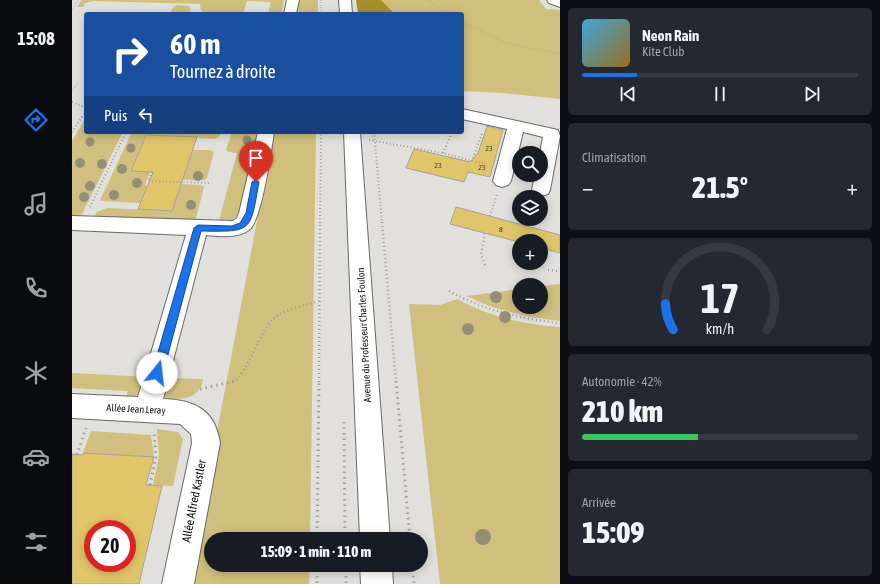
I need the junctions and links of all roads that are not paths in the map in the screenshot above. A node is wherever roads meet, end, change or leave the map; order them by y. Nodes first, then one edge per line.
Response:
1 (293, 0) edge
2 (345, 0) edge
3 (553, 0) edge
4 (560, 3) edge
5 (290, 12) edge
6 (346, 12) edge
7 (464, 114) edge
8 (516, 126) junction
9 (266, 134) edge
10 (352, 134) edge
11 (554, 155) edge
12 (502, 181) road end
13 (541, 190) dead end
14 (77, 223) edge
15 (198, 228) junction
16 (72, 406) edge
17 (147, 420) junction
18 (198, 420) joint
19 (375, 532) edge
20 (376, 572) edge
21 (178, 584) edge
22 (377, 584) edge

1 - 5 street
2 - 6 street
3 - 4 street
7 - 8 street
8 - 11 street
8 - 12 street
9 - 15 street
10 - 19 street, Avenue du Professeur Charles Foulon
11 - 13 street
14 - 15 street
15 - 17 street
16 - 17 street, Allée Jean Leray
17 - 18 street, Allée Jean Leray
18 - 21 street, Allée Alfred Kastler
20 - 22 street

